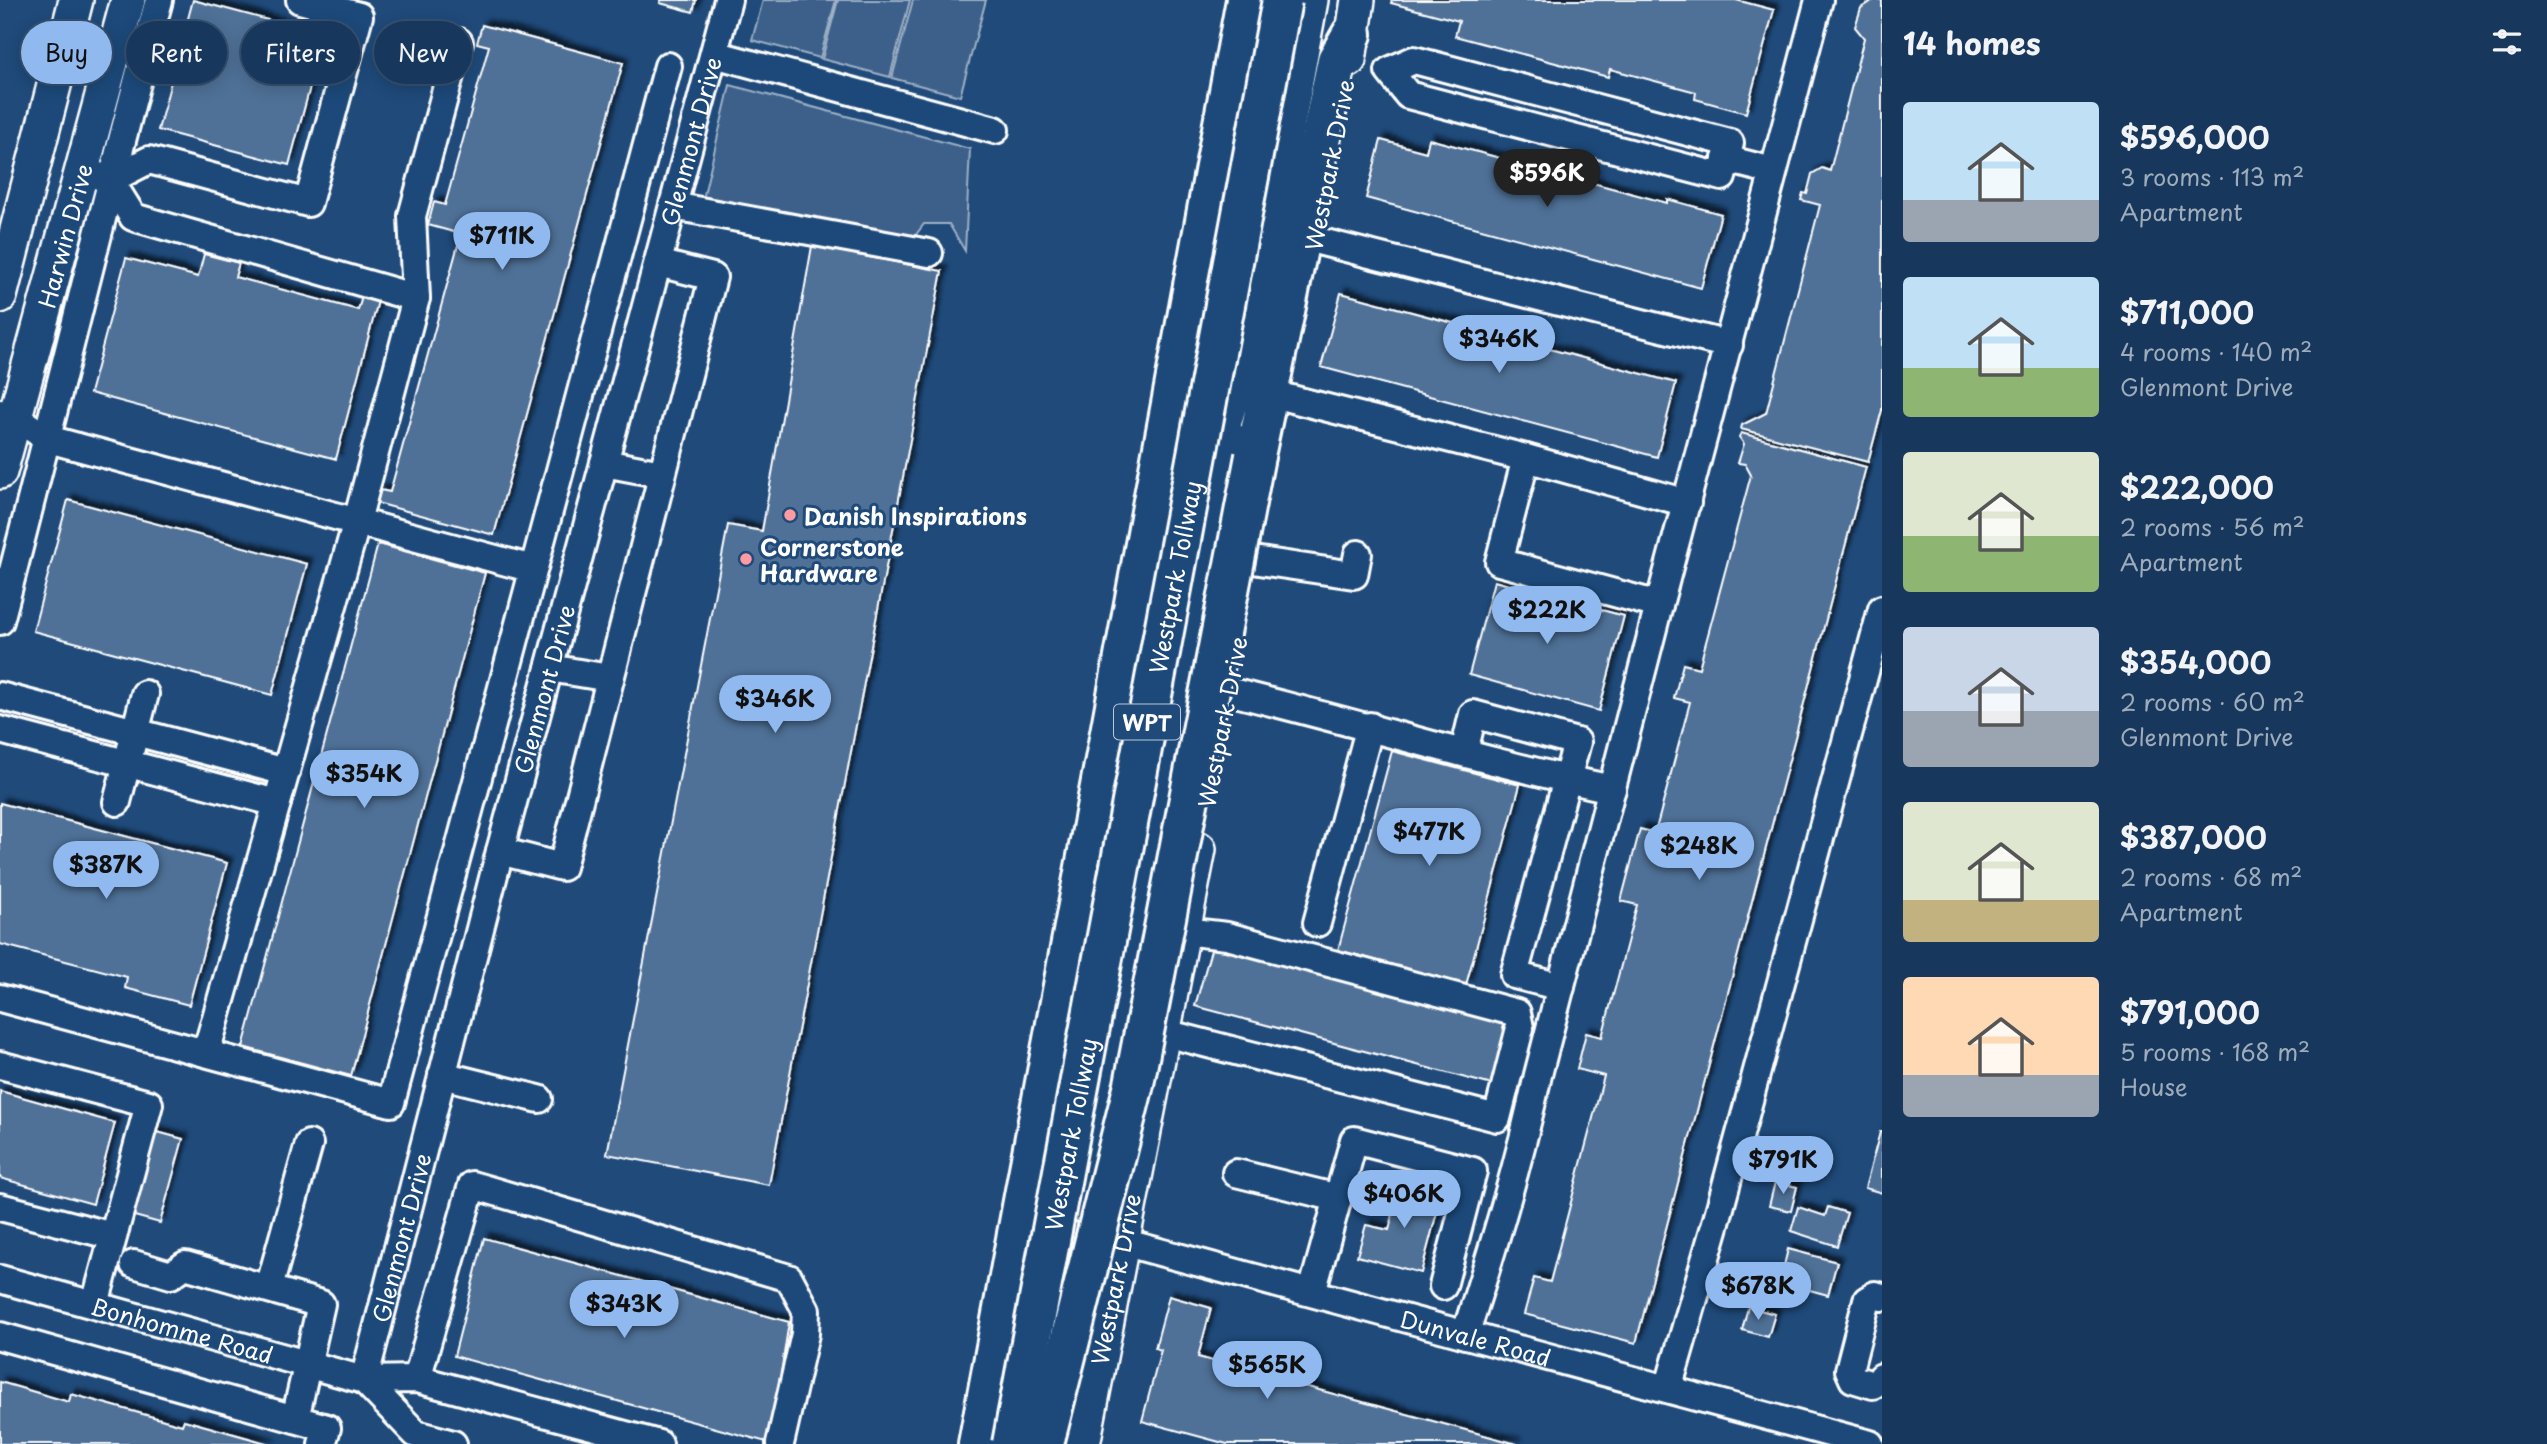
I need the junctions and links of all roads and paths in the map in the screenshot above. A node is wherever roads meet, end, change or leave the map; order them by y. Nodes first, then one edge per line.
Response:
1 (76, 0) edge
2 (128, 0) edge
3 (159, 0) edge
4 (300, 0) edge
5 (728, 0) edge
6 (1246, 0) edge
7 (1282, 0) edge
8 (1311, 0) edge
9 (1338, 0) edge
10 (1819, 0) edge
11 (1349, 40) edge
12 (714, 54) junction
13 (668, 66) dead end
14 (1389, 71) junction
15 (447, 84) edge
16 (995, 130) dead end
17 (1726, 159) junction
18 (1773, 171) junction
19 (96, 175) junction
20 (673, 206) junction
21 (1314, 240) junction
22 (929, 253) dead end
23 (658, 263) junction
24 (0, 296) edge
25 (416, 298) junction
26 (1253, 312) junction
27 (1729, 345) junction
28 (1284, 397) junction
29 (8, 415) edge
30 (48, 439) junction
31 (1526, 458) junction
32 (604, 463) junction
33 (0, 472) edge
34 (662, 474) junction
35 (1688, 503) junction
36 (357, 522) junction
37 (1358, 554) dead end
38 (1253, 560) junction
39 (533, 569) junction
40 (1659, 605) junction
41 (1882, 609) edge
42 (0, 621) edge
43 (549, 668) junction
44 (610, 678) junction
45 (1227, 691) junction
46 (1871, 693) edge
47 (145, 695) dead end
48 (0, 696) edge
49 (1370, 726) junction
50 (0, 730) edge
51 (135, 732) junction
52 (1464, 752) junction
53 (127, 763) junction
54 (286, 772) junction
55 (1567, 779) junction
56 (1612, 789) junction
57 (117, 802) dead end
58 (277, 803) junction
59 (500, 852) junction
60 (1317, 923) dead end
61 (1183, 931) junction
62 (1068, 966) junction
63 (1561, 987) junction
64 (0, 998) edge
65 (1165, 1033) junction
66 (206, 1053) junction
67 (0, 1065) edge
68 (442, 1074) junction
69 (539, 1100) dead end
70 (309, 1144) dead end
71 (1236, 1173) dead end
72 (1338, 1198) junction
73 (0, 1206) edge
74 (1081, 1231) junction
75 (113, 1236) junction
76 (1121, 1241) junction
77 (134, 1264) dead end
78 (0, 1279) edge
79 (1443, 1286) dead end
80 (269, 1289) junction
81 (1312, 1292) junction
82 (1882, 1297) edge
83 (95, 1304) junction
84 (1465, 1335) junction
85 (0, 1336) edge
86 (306, 1365) junction
87 (1882, 1377) edge
88 (417, 1379) junction
89 (364, 1380) junction
90 (1668, 1389) junction
91 (295, 1419) junction
92 (1089, 1442) edge
93 (322, 1444) edge
94 (453, 1444) edge
95 (659, 1444) edge
96 (780, 1444) edge
97 (978, 1444) edge
98 (1012, 1444) edge
99 (1043, 1444) edge
100 (1870, 1444) edge

1 - 24 main road, Harwin Drive
2 - 19 main road, Harwin Drive
3 - 19 street
4 - 19 street
5 - 12 street, Glenmont Drive
6 - 62 highway, Westpark Tollway / WPT
7 - 98 highway, Westpark Tollway / WPT, bridge
8 - 26 main road, Westpark Drive
9 - 11 main road, Westpark Drive
10 - 18 street
11 - 14 street
11 - 21 main road, Westpark Drive
11 - 99 highway, bridge
12 - 16 street
12 - 20 street, Glenmont Drive
13 - 39 street
14 - 17 street
14 - 17 street
15 - 25 street
17 - 18 street
18 - 27 street
19 - 25 street
19 - 29 main road, Harwin Drive
19 - 30 street
20 - 22 street
20 - 23 street, Glenmont Drive
21 - 27 street
21 - 28 main road, Westpark Drive
23 - 32 street, Glenmont Drive
23 - 34 street
25 - 36 street
26 - 62 highway
26 - 74 main road, Westpark Drive
27 - 35 street
28 - 31 street
28 - 38 main road, Westpark Drive
29 - 30 street
29 - 33 main road, Harwin Drive
30 - 36 street
30 - 42 street
31 - 35 street
31 - 40 street
32 - 34 street
32 - 43 street, Glenmont Drive
34 - 44 street
35 - 40 street
36 - 39 street
36 - 54 street
37 - 38 street
38 - 45 main road, Westpark Drive
39 - 66 street
40 - 56 street
41 - 46 street
43 - 44 street
43 - 59 street, Glenmont Drive
44 - 59 street
45 - 49 street
45 - 61 main road, Westpark Drive
46 - 90 street
47 - 51 street
48 - 51 street
49 - 52 street
49 - 60 street
50 - 53 street
51 - 53 street
51 - 54 street
52 - 55 street
52 - 55 street
53 - 57 street
53 - 58 street
54 - 58 street
55 - 56 street
55 - 63 street
56 - 63 street
58 - 66 street
59 - 68 street, Glenmont Drive
61 - 65 main road, Westpark Drive
61 - 65 street
62 - 97 highway, Westpark Tollway / WPT
63 - 84 street
64 - 66 street
65 - 76 main road, Westpark Drive
67 - 75 street
68 - 69 street
68 - 89 street, Glenmont Drive
70 - 80 street
71 - 72 street
72 - 79 street
72 - 81 street
73 - 75 street
74 - 76 street, Dunvale Road
74 - 99 main road, Westpark Drive
75 - 83 street
76 - 81 street, Dunvale Road
76 - 92 main road, Westpark Drive
77 - 80 street
78 - 83 street, Bonhomme Road
80 - 86 street
81 - 84 street, Dunvale Road
82 - 87 street
83 - 86 street, Bonhomme Road
84 - 90 street, Dunvale Road
85 - 91 street
86 - 89 street, Bonhomme Road
86 - 91 street
88 - 89 street, Bonhomme Road
88 - 95 street, Bonhomme Road
88 - 96 street
89 - 94 street
90 - 100 street, Dunvale Road
91 - 93 street

